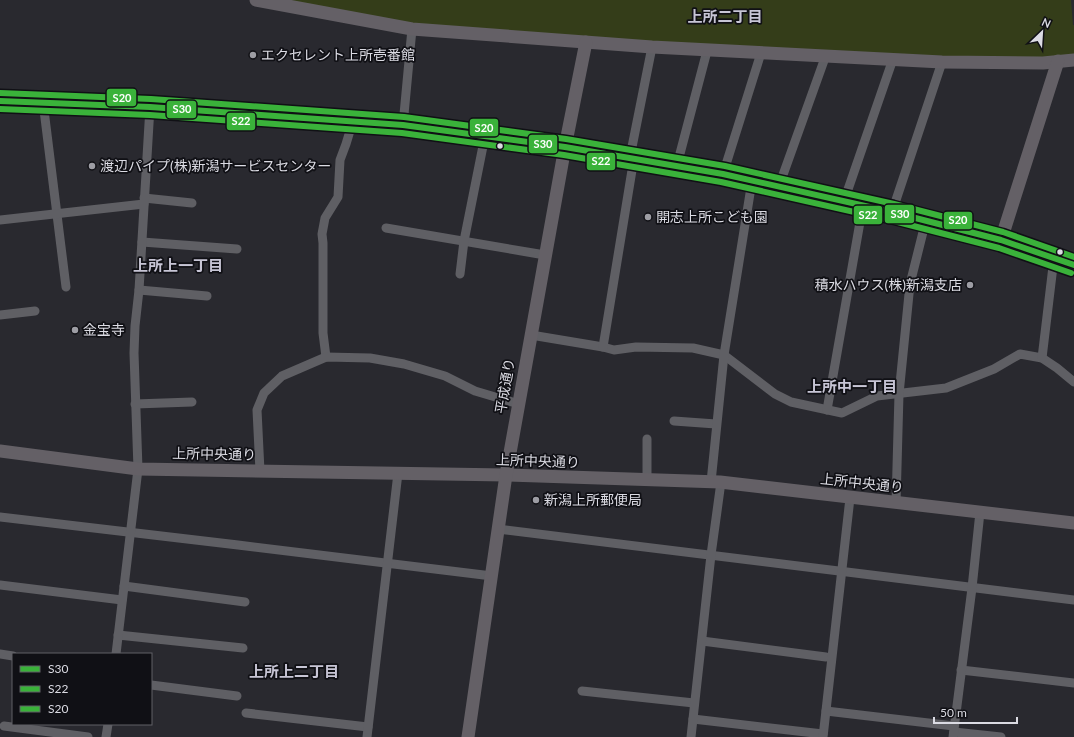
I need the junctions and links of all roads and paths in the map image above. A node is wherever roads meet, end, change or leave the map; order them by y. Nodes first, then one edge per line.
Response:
1 (256, 0) edge
2 (412, 29) junction
3 (586, 42) junction
4 (652, 47) junction
5 (707, 51) junction
6 (761, 53) junction
7 (826, 55) junction
8 (893, 59) junction
9 (1074, 60) edge
10 (1058, 61) junction
11 (942, 62) junction
12 (0, 101) edge
13 (43, 102) junction
14 (150, 107) junction
15 (353, 121) junction
16 (403, 125) junction
17 (485, 136) junction
18 (564, 147) junction
19 (632, 157) junction
20 (677, 165) junction
21 (723, 174) junction
22 (752, 181) junction
23 (779, 186) junction
24 (144, 201) junction
25 (844, 201) junction
26 (192, 203) dead end
27 (863, 205) junction
28 (892, 212) junction
29 (58, 213) junction
30 (0, 220) edge
31 (926, 220) junction
32 (386, 228) dead end
33 (1001, 240) junction
34 (464, 241) junction
35 (142, 242) junction
36 (237, 249) dead end
37 (545, 255) junction
38 (1054, 258) junction
39 (1074, 265) edge
40 (460, 274) dead end
41 (66, 287) dead end
42 (139, 290) junction
43 (207, 296) dead end
44 (35, 311) dead end
45 (0, 315) edge
46 (530, 335) junction
47 (603, 347) junction
48 (724, 354) junction
49 (326, 357) junction
50 (1042, 358) junction
51 (1074, 382) edge
52 (899, 394) junction
53 (192, 402) dead end
54 (135, 404) junction
55 (519, 404) junction
56 (827, 410) junction
57 (674, 421) dead end
58 (716, 424) junction
59 (647, 439) dead end
60 (0, 451) edge
61 (138, 469) junction
62 (260, 471) junction
63 (398, 473) junction
64 (506, 475) junction
65 (647, 480) junction
66 (716, 482) junction
67 (850, 498) junction
68 (896, 503) junction
69 (980, 512) junction
70 (0, 517) edge
71 (1074, 523) edge
72 (498, 529) junction
73 (130, 532) junction
74 (711, 556) junction
75 (387, 563) junction
76 (841, 572) junction
77 (492, 576) junction
78 (0, 585) edge
79 (124, 586) junction
80 (972, 588) junction
81 (122, 600) junction
82 (1074, 600) edge
83 (245, 602) dead end
84 (118, 635) junction
85 (702, 641) junction
86 (243, 648) dead end
87 (116, 653) edge
88 (0, 654) edge
89 (12, 656) edge
90 (826, 657) dead end
91 (961, 670) junction
92 (1074, 683) edge
93 (152, 685) edge
94 (582, 691) dead end
95 (237, 696) dead end
96 (694, 703) junction
97 (826, 711) junction
98 (246, 713) dead end
99 (693, 719) junction
100 (108, 725) edge
101 (4, 726) dead end
102 (367, 732) edge
103 (954, 732) edge
104 (823, 735) edge
105 (88, 737) edge
106 (106, 737) edge
107 (468, 737) edge
108 (691, 737) edge
109 (1001, 737) edge

1 - 2 street
2 - 3 street
2 - 16 street
3 - 4 street
3 - 18 street, 平成通り
4 - 5 street
4 - 19 street
5 - 6 street
5 - 20 street
6 - 7 street
6 - 21 street
7 - 8 street
7 - 23 street
8 - 11 street
8 - 25 street
9 - 10 street
10 - 11 street
10 - 33 street
11 - 28 street
12 - 13 main road
13 - 14 main road
13 - 29 street
14 - 15 main road
14 - 24 street
15 - 16 main road
15 - 49 street
16 - 17 main road
17 - 18 main road
17 - 34 street
18 - 19 main road
18 - 37 street, 平成通り
19 - 20 main road
19 - 47 street
20 - 21 main road
21 - 22 main road
22 - 23 main road
22 - 48 street
23 - 25 main road
24 - 26 street
24 - 29 street
24 - 35 street
25 - 27 main road
27 - 28 main road
27 - 56 street
28 - 31 main road
29 - 30 street
29 - 41 street
31 - 33 main road
31 - 52 street
32 - 34 street
33 - 38 main road
34 - 37 street
34 - 40 street
35 - 36 street
35 - 42 street
37 - 46 street, 平成通り
38 - 39 main road
38 - 50 street
42 - 43 street
42 - 54 street
44 - 45 street
46 - 47 street
46 - 55 street, 平成通り
47 - 48 street
48 - 56 street
48 - 58 street
49 - 55 street
49 - 62 street
50 - 51 street
50 - 52 street
52 - 56 street
52 - 68 street
53 - 54 street
54 - 61 street
55 - 64 street, 平成通り
57 - 58 street
58 - 66 street
59 - 65 street
60 - 61 street, 上所中央通り
61 - 62 street, 上所中央通り
61 - 73 street
62 - 63 street, 上所中央通り
63 - 64 street, 上所中央通り
63 - 75 street
64 - 65 street, 上所中央通り
64 - 72 street, 平成通り
65 - 66 street, 上所中央通り
66 - 67 street, 上所中央通り
66 - 74 street
67 - 68 street, 上所中央通り
67 - 76 street
68 - 69 street, 上所中央通り
69 - 71 street, 上所中央通り
69 - 80 street
70 - 73 street
72 - 74 street
72 - 77 street, 平成通り
73 - 75 street
73 - 79 street
74 - 76 street
74 - 85 street
75 - 77 street
75 - 102 street
76 - 80 street
76 - 97 street
77 - 107 street, 平成通り
78 - 81 street
79 - 81 street
79 - 83 street
80 - 82 street
80 - 91 street
81 - 84 street
84 - 86 street
84 - 87 street
85 - 90 street
85 - 96 street
88 - 89 street
91 - 92 street
91 - 103 street
93 - 95 street
94 - 96 street
96 - 99 street
97 - 103 street
97 - 104 street
98 - 102 street
99 - 104 street
99 - 108 street
100 - 106 street
101 - 105 street
103 - 109 street

